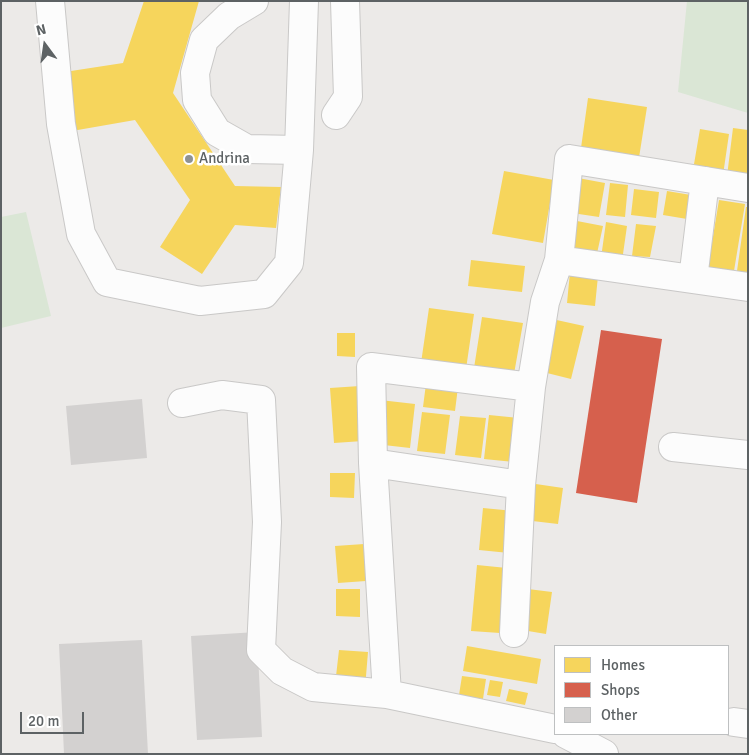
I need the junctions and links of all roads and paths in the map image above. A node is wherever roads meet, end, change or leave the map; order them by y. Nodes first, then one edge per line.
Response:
1 (50, 1) edge
2 (254, 1) edge
3 (297, 1) edge
4 (345, 1) edge
5 (304, 2) edge
6 (336, 115) dead end
7 (299, 150) junction
8 (705, 181) junction
9 (748, 188) edge
10 (559, 260) junction
11 (693, 279) junction
12 (748, 287) edge
13 (531, 387) junction
14 (182, 403) dead end
15 (673, 447) dead end
16 (748, 456) edge
17 (373, 463) junction
18 (521, 485) junction
19 (514, 633) dead end
20 (386, 694) junction
21 (554, 729) edge
22 (568, 735) edge
23 (604, 754) edge

1 - 7 street
2 - 7 street
3 - 5 street
4 - 6 street
5 - 7 street
8 - 9 street
8 - 10 street
8 - 11 street
10 - 11 street
10 - 13 street
11 - 12 street
13 - 17 street
13 - 18 street
14 - 20 street
15 - 16 street
17 - 18 street
17 - 20 street
18 - 19 street
20 - 21 street
22 - 23 street

